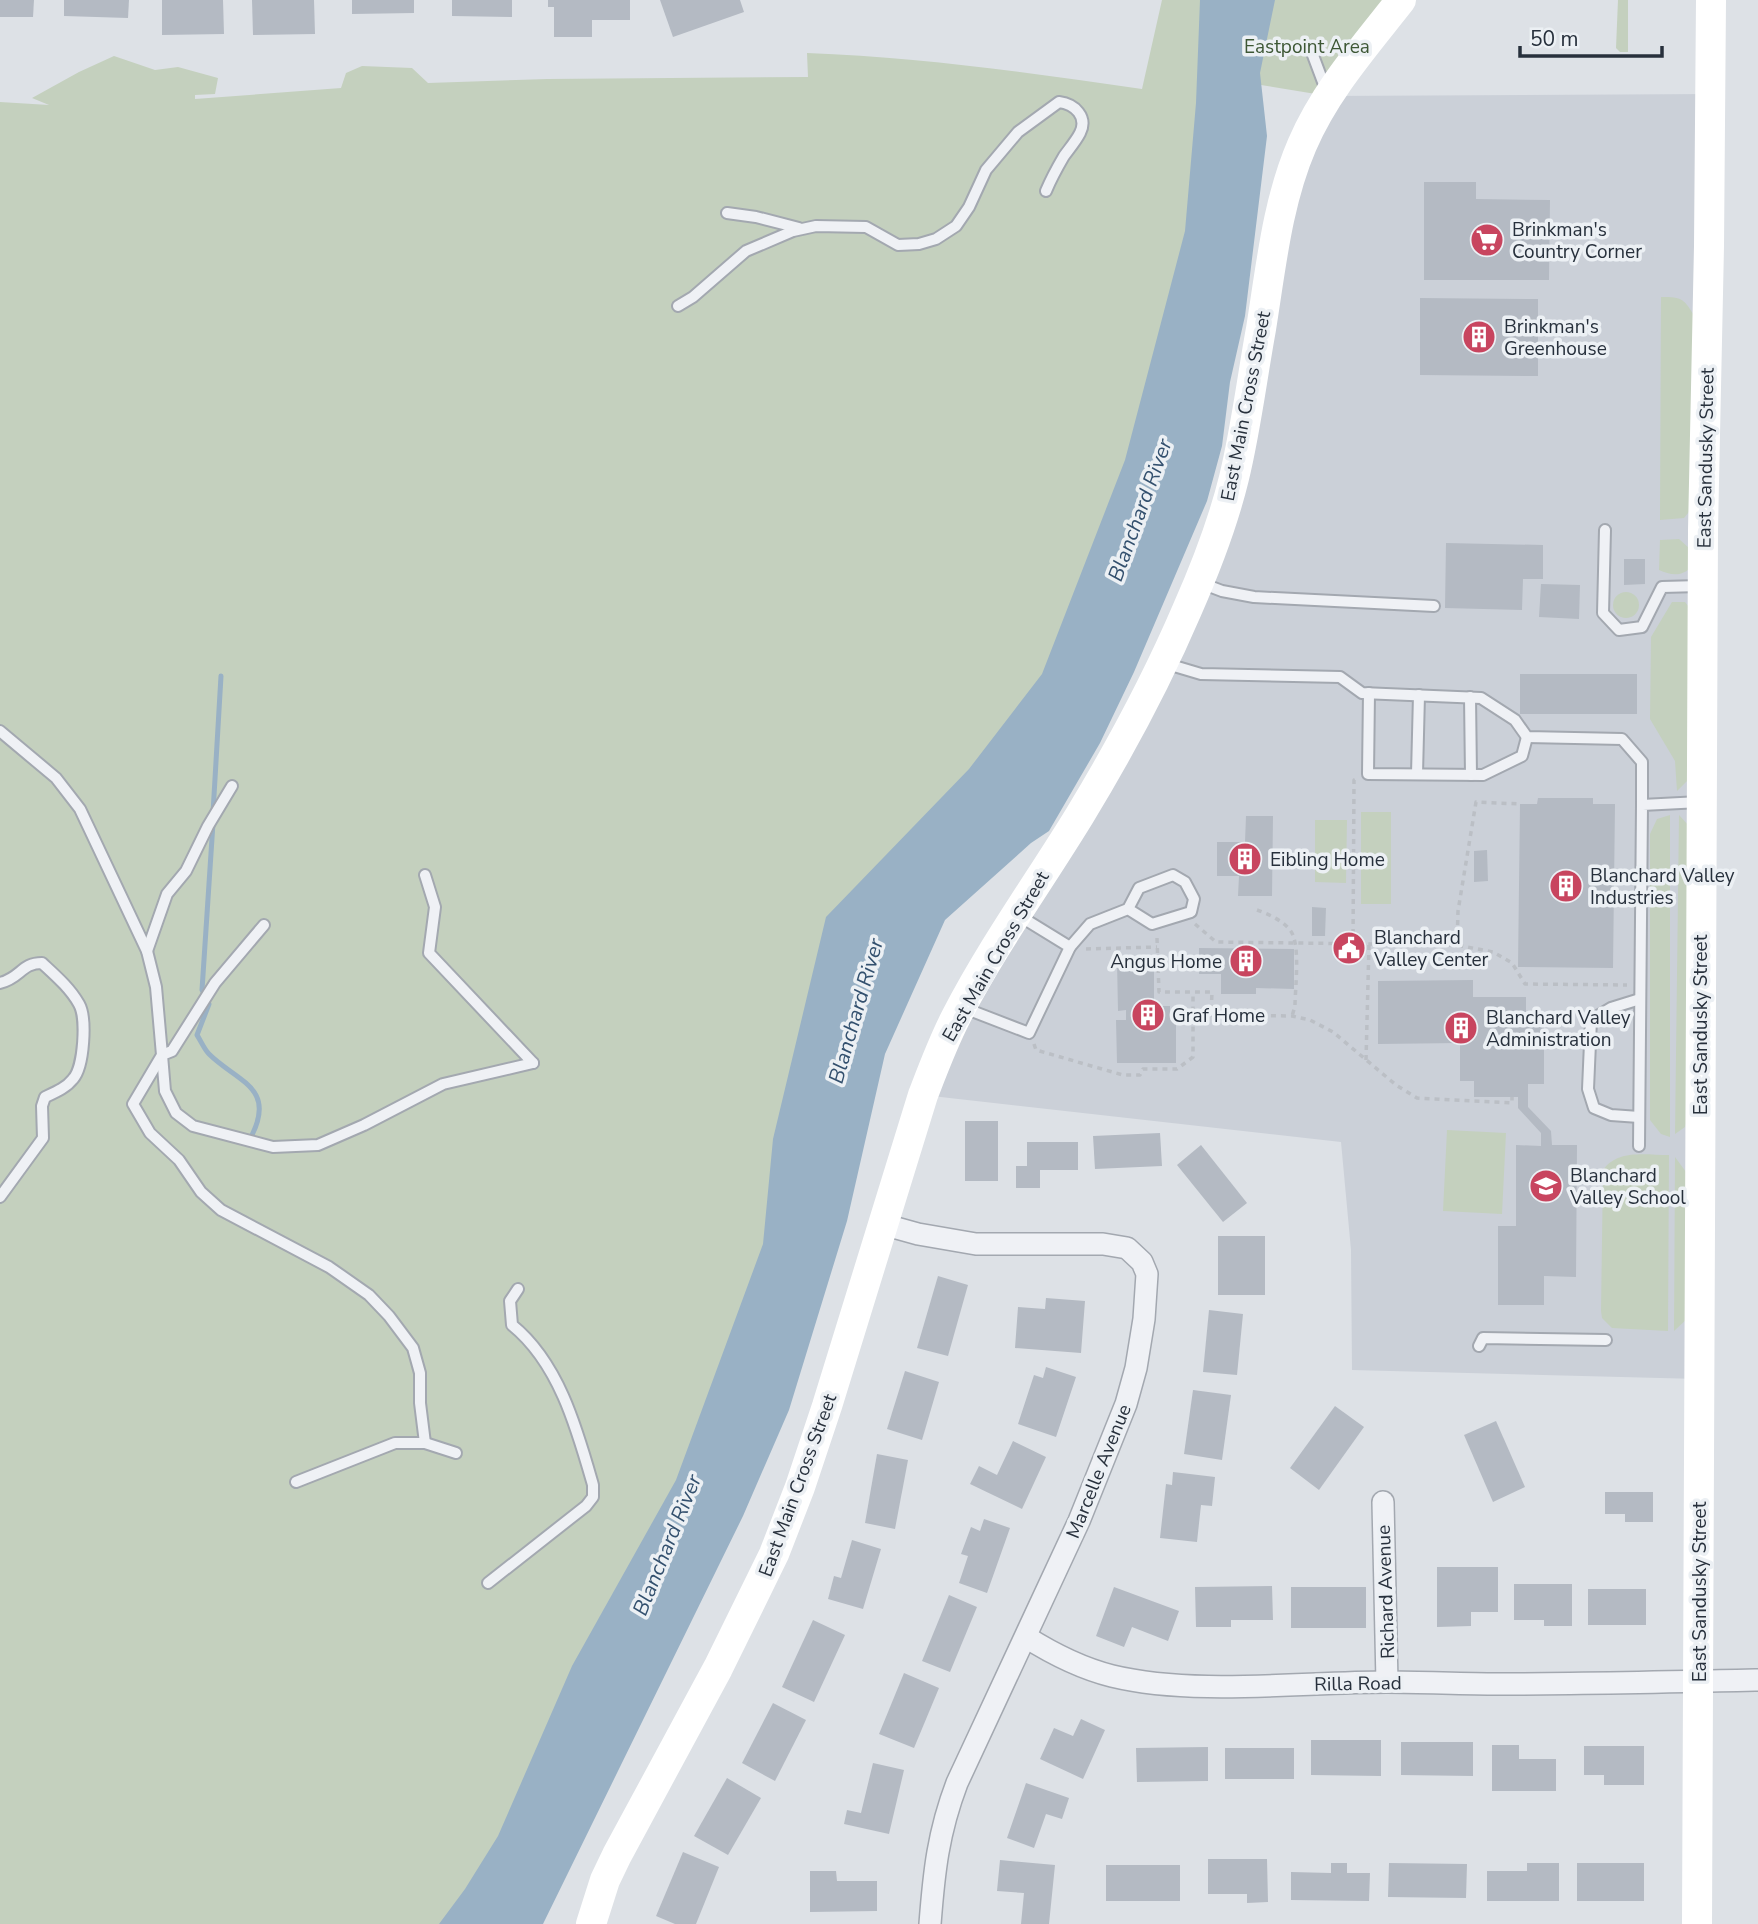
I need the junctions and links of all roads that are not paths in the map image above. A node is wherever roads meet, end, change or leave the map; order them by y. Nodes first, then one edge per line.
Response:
1 (1401, 0) edge
2 (1711, 0) edge
3 (1311, 50) dead end
4 (1328, 96) junction
5 (1046, 191) dead end
6 (727, 213) dead end
7 (802, 229) junction
8 (678, 306) dead end
9 (1605, 530) dead end
10 (1199, 582) junction
11 (1703, 586) junction
12 (1434, 606) dead end
13 (1163, 663) junction
14 (1369, 693) junction
15 (1419, 695) junction
16 (1470, 697) junction
17 (0, 731) edge
18 (1527, 737) junction
19 (1417, 774) junction
20 (1471, 775) junction
21 (232, 786) dead end
22 (1701, 802) junction
23 (1642, 805) junction
24 (425, 875) dead end
25 (1128, 909) junction
26 (1017, 915) junction
27 (264, 925) dead end
28 (1070, 947) junction
29 (147, 951) junction
30 (0, 983) edge
31 (1640, 999) junction
32 (961, 1007) junction
33 (162, 1055) junction
34 (1639, 1117) junction
35 (1639, 1146) dead end
36 (0, 1197) edge
37 (882, 1224) junction
38 (518, 1289) dead end
39 (1606, 1340) dead end
40 (1479, 1346) dead end
41 (425, 1443) junction
42 (456, 1453) dead end
43 (296, 1482) dead end
44 (1383, 1502) dead end
45 (488, 1583) dead end
46 (1026, 1637) junction
47 (1758, 1680) edge
48 (1699, 1681) junction
49 (1387, 1682) junction
50 (591, 1924) edge
51 (930, 1924) edge
52 (1697, 1924) edge

1 - 4 main road, East Main Cross Street
2 - 11 main road, East Sandusky Street
3 - 4 lane
4 - 10 main road, East Main Cross Street
5 - 7 lane
6 - 7 lane
7 - 8 lane
9 - 11 lane
10 - 12 lane
10 - 13 main road, East Main Cross Street
11 - 22 main road, East Sandusky Street
13 - 14 lane
13 - 26 main road, East Main Cross Street
14 - 15 lane
14 - 19 lane
15 - 16 lane
15 - 19 lane
16 - 18 lane
16 - 20 lane
17 - 29 lane
18 - 20 lane
18 - 23 lane
19 - 20 lane
21 - 29 lane
22 - 23 lane
22 - 48 main road, East Sandusky Street
23 - 31 lane
24 - 33 lane
25 - 25 lane
25 - 28 lane
26 - 28 lane
26 - 32 main road, East Main Cross Street
27 - 33 lane
28 - 32 lane
29 - 33 lane
30 - 36 lane
31 - 34 lane
31 - 34 lane
32 - 37 main road, East Main Cross Street
33 - 41 lane
34 - 35 lane
37 - 46 street, Marcelle Avenue
37 - 50 main road, East Main Cross Street
38 - 45 lane
39 - 40 lane
41 - 42 lane
41 - 43 lane
44 - 49 street, Richard Avenue
46 - 49 street, Rilla Road
46 - 51 street, Marcelle Avenue
47 - 48 street, Rilla Road
48 - 49 street, Rilla Road
48 - 52 main road, East Sandusky Street

